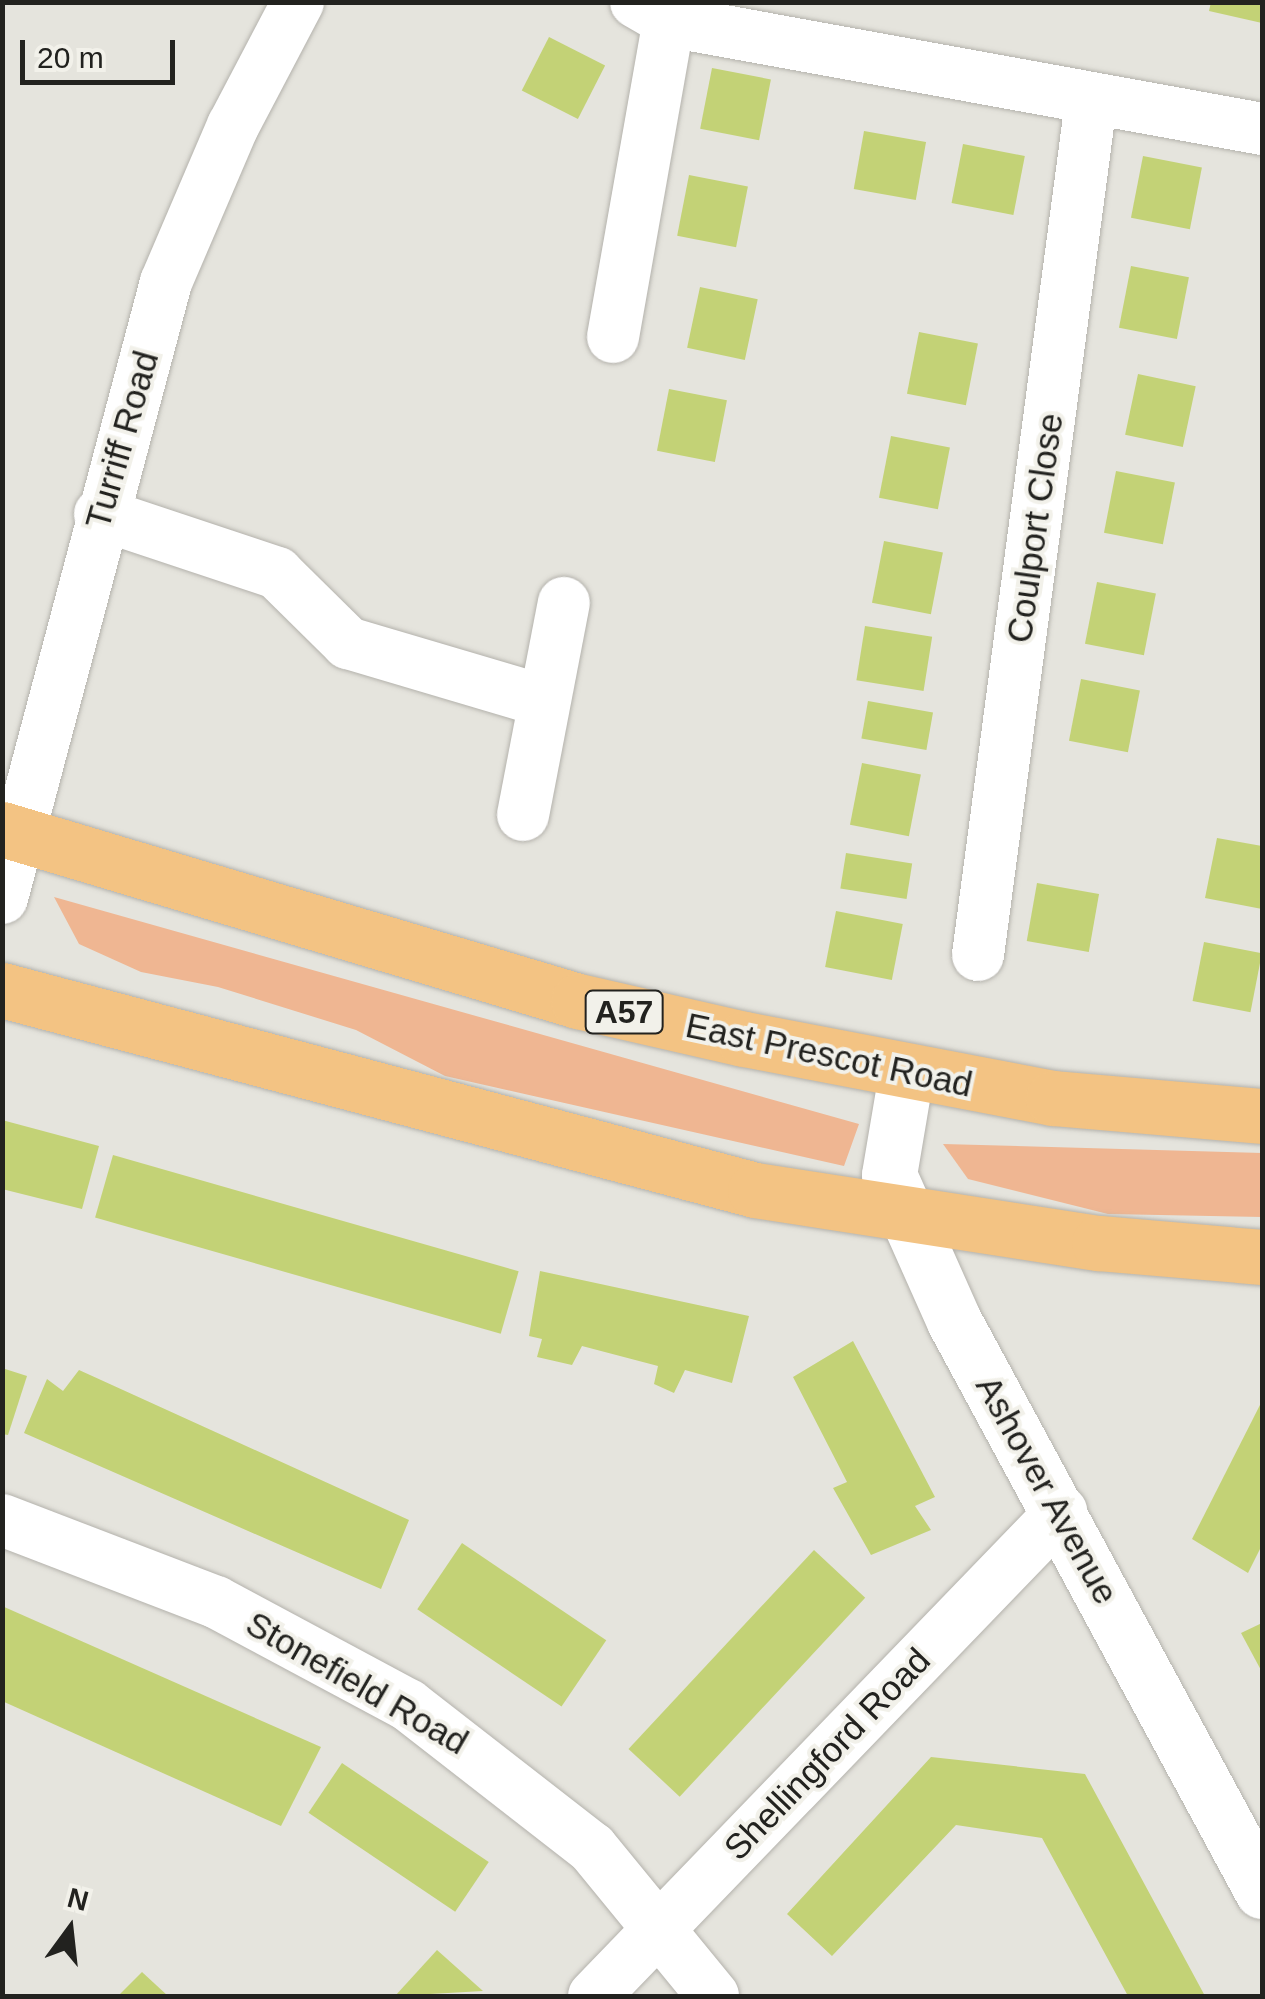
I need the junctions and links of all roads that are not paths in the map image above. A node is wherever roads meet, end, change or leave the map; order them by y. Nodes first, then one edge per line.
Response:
1 (298, 2) edge
2 (653, 12) edge
3 (1091, 102) junction
4 (1262, 129) edge
5 (612, 337) dead end
6 (100, 514) junction
7 (564, 603) dead end
8 (541, 700) junction
9 (523, 815) dead end
10 (12, 831) edge
11 (2, 898) edge
12 (978, 954) dead end
13 (2, 990) edge
14 (906, 1074) junction
15 (1262, 1116) edge
16 (912, 1218) junction
17 (1262, 1257) edge
18 (1061, 1512) junction
19 (2, 1520) edge
20 (1262, 1891) edge
21 (662, 1925) junction
22 (594, 1996) edge
23 (714, 1996) edge

1 - 6 street, Turriff Road
2 - 3 street
2 - 5 street
3 - 4 street
3 - 12 street, Coulport Close
6 - 8 street
6 - 10 street, Turriff Road
7 - 8 street
8 - 9 street
10 - 11 street, Turriff Road
10 - 14 highway, East Prescot Road / A57
13 - 16 highway
14 - 15 highway, East Prescot Road / A57
14 - 16 street, Ashover Avenue
16 - 17 highway
16 - 18 street, Ashover Avenue
18 - 20 street, Ashover Avenue
18 - 21 street, Shellingford Road
19 - 21 street, Stonefield Road
21 - 22 street, Shellingford Road
21 - 23 street, Stonefield Road

